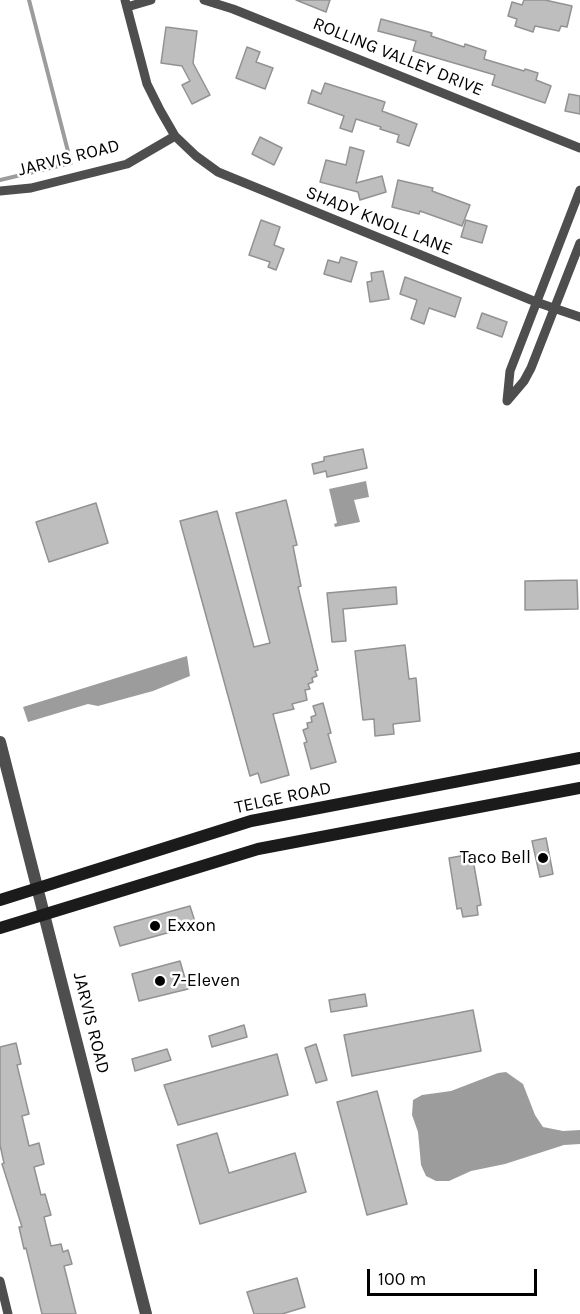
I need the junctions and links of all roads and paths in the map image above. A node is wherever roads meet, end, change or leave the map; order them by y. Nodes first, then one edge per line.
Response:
1 (151, 0) edge
2 (204, 0) edge
3 (126, 4) edge
4 (176, 136) junction
5 (580, 148) edge
6 (580, 190) edge
7 (0, 191) edge
8 (580, 243) edge
9 (536, 302) junction
10 (554, 308) junction
11 (580, 317) edge
12 (0, 742) edge
13 (580, 758) edge
14 (580, 788) edge
15 (38, 888) junction
16 (0, 900) edge
17 (44, 914) junction
18 (0, 928) edge
19 (0, 1281) edge
20 (8, 1314) edge
21 (146, 1314) edge

1 - 3 street
2 - 5 street, ROLLING VALLEY DRIVE
3 - 4 street, SHADY KNOLL LANE
4 - 7 street, JARVIS ROAD
4 - 9 street, SHADY KNOLL LANE
6 - 9 street
8 - 10 street
9 - 10 street, SHADY KNOLL LANE
9 - 10 street
10 - 11 street, SHADY KNOLL LANE
12 - 15 street, JARVIS ROAD
13 - 15 main road, TELGE ROAD
14 - 17 main road
15 - 16 main road, TELGE ROAD
15 - 17 street, JARVIS ROAD
17 - 18 main road
17 - 21 street, JARVIS ROAD
19 - 20 street

